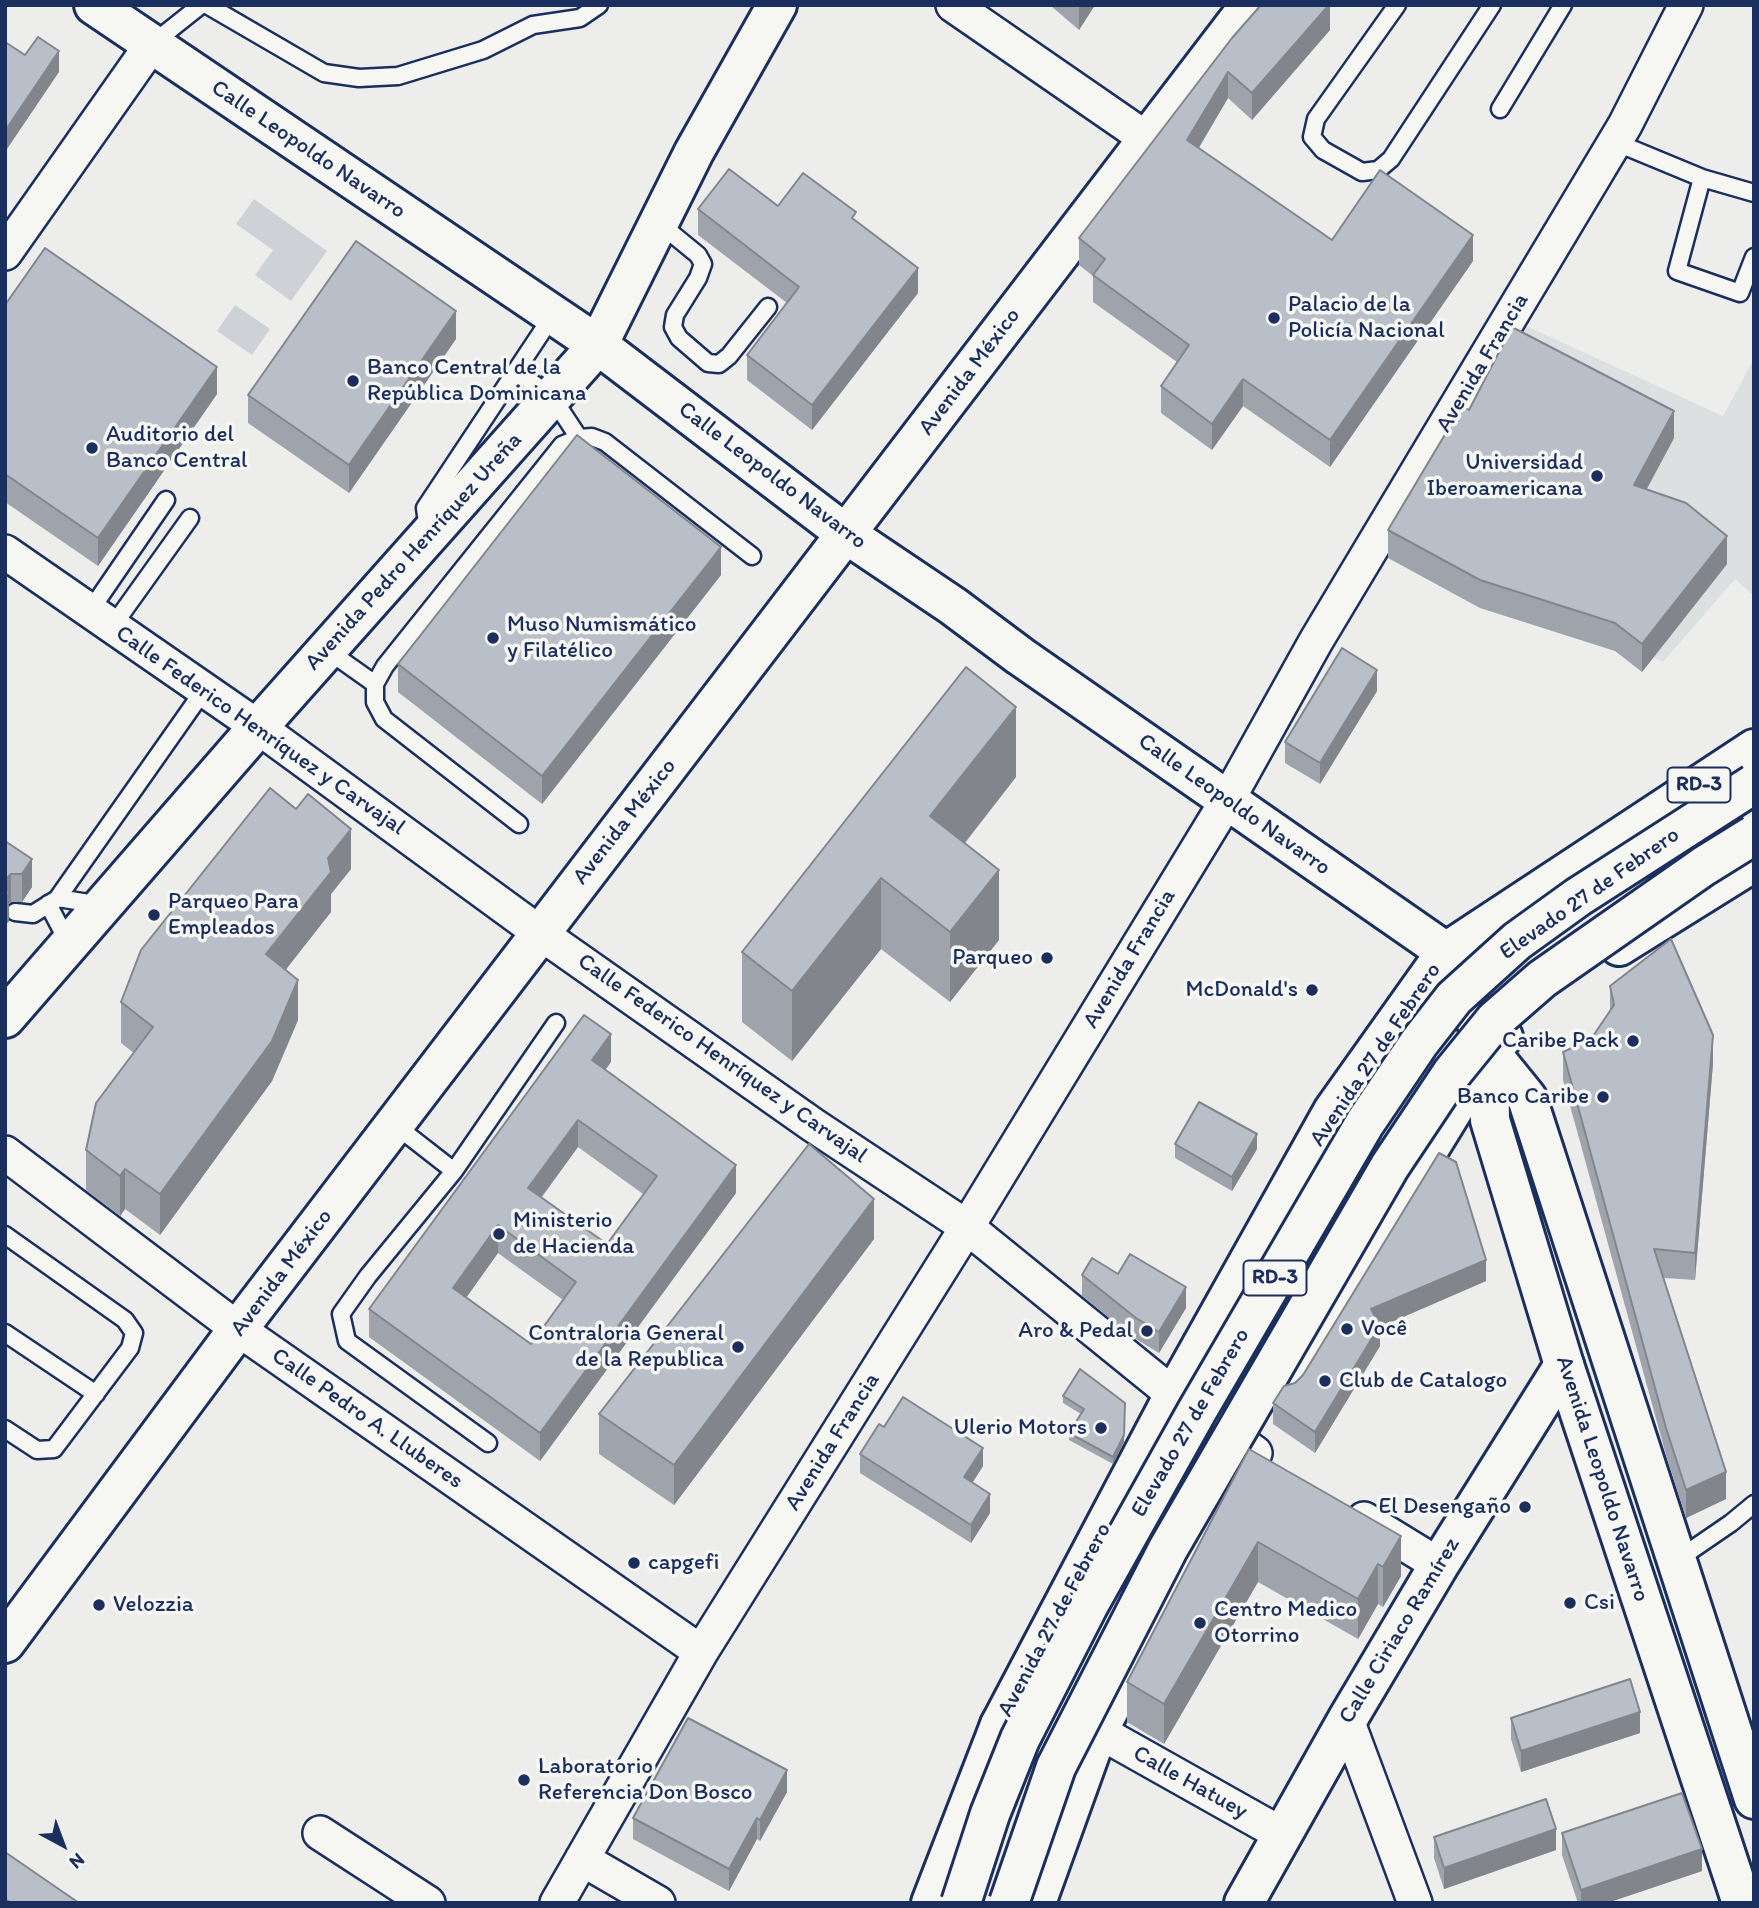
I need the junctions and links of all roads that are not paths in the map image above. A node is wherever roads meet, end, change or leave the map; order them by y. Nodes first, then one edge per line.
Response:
1 (94, 5) edge
2 (201, 5) edge
3 (207, 5) edge
4 (599, 5) edge
5 (953, 5) edge
6 (1250, 5) edge
7 (1397, 5) edge
8 (1492, 5) edge
9 (1563, 5) edge
10 (1686, 5) edge
11 (768, 8) edge
12 (152, 44) junction
13 (1500, 109) dead end
14 (1147, 139) junction
15 (1615, 142) junction
16 (1702, 178) junction
17 (1754, 193) edge
18 (659, 223) junction
19 (5, 253) edge
20 (1754, 257) edge
21 (768, 307) dead end
22 (553, 315) junction
23 (598, 345) junction
24 (516, 371) junction
25 (552, 397) junction
26 (579, 438) junction
27 (166, 500) dead end
28 (191, 518) dead end
29 (846, 534) junction
30 (429, 535) junction
31 (5, 552) edge
32 (752, 556) dead end
33 (101, 619) junction
34 (327, 650) junction
35 (375, 684) junction
36 (204, 690) junction
37 (258, 727) junction
38 (1754, 749) edge
39 (1754, 784) edge
40 (1228, 799) junction
41 (1644, 822) junction
42 (519, 824) dead end
43 (1754, 835) edge
44 (1754, 862) edge
45 (1693, 898) junction
46 (53, 901) junction
47 (103, 905) junction
48 (15, 912) dead end
49 (540, 933) junction
50 (69, 944) junction
51 (1446, 952) junction
52 (5, 1017) edge
53 (556, 1023) dead end
54 (1489, 1051) junction
55 (395, 1125) junction
56 (5, 1153) edge
57 (454, 1171) junction
58 (967, 1227) junction
59 (5, 1235) edge
60 (238, 1329) junction
61 (5, 1333) edge
62 (1564, 1365) junction
63 (96, 1394) junction
64 (1174, 1395) junction
65 (5, 1429) edge
66 (488, 1443) dead end
67 (1245, 1447) junction
68 (1280, 1468) edge
69 (1336, 1503) edge
70 (1754, 1504) edge
71 (1676, 1560) junction
72 (1439, 1565) junction
73 (5, 1643) edge
74 (701, 1652) junction
75 (1347, 1720) junction
76 (1000, 1725) junction
77 (1098, 1731) junction
78 (1751, 1779) edge
79 (1703, 1786) junction
80 (320, 1833) dead end
81 (1283, 1835) junction
82 (582, 1859) junction
83 (428, 1903) edge
84 (557, 1903) edge
85 (658, 1903) edge
86 (932, 1903) edge
87 (947, 1903) edge
88 (961, 1903) edge
89 (1009, 1903) edge
90 (1036, 1903) edge
91 (1244, 1903) edge
92 (1415, 1903) edge
93 (1742, 1903) edge

1 - 12 main road, Calle Leopoldo Navarro
2 - 12 lane
3 - 4 lane
5 - 14 street
6 - 14 main road, Avenida México
7 - 8 lane
9 - 13 lane
10 - 15 street, Avenida Francia
11 - 18 main road, Avenida Pedro Henríquez Ureña
12 - 19 street
12 - 22 main road, Calle Leopoldo Navarro
14 - 29 main road, Avenida México
15 - 16 lane
15 - 40 street, Avenida Francia
16 - 17 lane
16 - 20 lane
18 - 21 lane
18 - 23 main road, Avenida Pedro Henríquez Ureña
22 - 23 main road, Calle Leopoldo Navarro
22 - 24 lane
23 - 25 main road, Avenida Pedro Henríquez Ureña
23 - 29 main road, Calle Leopoldo Navarro
24 - 25 lane
24 - 30 lane
25 - 26 lane
25 - 30 main road, Avenida Pedro Henríquez Ureña
26 - 32 lane
26 - 35 lane
27 - 33 lane
28 - 33 lane
29 - 40 main road, Calle Leopoldo Navarro
29 - 49 main road, Avenida México
30 - 34 main road, Avenida Pedro Henríquez Ureña
31 - 33 street, Calle Federico Henríquez y Carvajal
33 - 36 street, Calle Federico Henríquez y Carvajal
34 - 35 lane
34 - 37 main road, Avenida Pedro Henríquez Ureña
35 - 42 lane
36 - 37 street, Calle Federico Henríquez y Carvajal
36 - 46 lane
37 - 47 main road, Avenida Pedro Henríquez Ureña
37 - 49 street, Calle Federico Henríquez y Carvajal
38 - 41 main road, Avenida 27 de Febrero / RD-3
39 - 88 main road, Elevado 27 de Febrero / RD-3, bridge
40 - 51 main road, Calle Leopoldo Navarro
40 - 58 street, Avenida Francia
41 - 45 main road
41 - 51 main road, Avenida 27 de Febrero / RD-3
43 - 89 main road, Elevado 27 de Febrero / RD-3, bridge
44 - 45 main road, RD-3
45 - 54 main road, RD-3
46 - 47 lane
46 - 48 lane
46 - 50 lane
47 - 50 main road, Avenida Pedro Henríquez Ureña
49 - 55 main road, Avenida México
49 - 58 street, Calle Federico Henríquez y Carvajal
50 - 52 main road, Avenida Pedro Henríquez Ureña
51 - 54 main road, Avenida Leopoldo Navarro
51 - 64 main road, Avenida 27 de Febrero / RD-3
53 - 57 lane
54 - 62 main road, Avenida Leopoldo Navarro
54 - 67 main road, RD-3
54 - 71 main road, Avenida Leopoldo Navarro
55 - 57 lane
55 - 60 main road, Avenida México
56 - 60 street, Calle Pedro A. Lluberes
57 - 66 lane
58 - 64 street, Calle Federico Henríquez y Carvajal
58 - 74 street, Avenida Francia
59 - 63 lane
60 - 73 main road, Avenida México
60 - 74 street, Calle Pedro A. Lluberes
61 - 63 lane
62 - 72 main road, Calle Ciriaco Ramírez
62 - 79 main road, Avenida Leopoldo Navarro
63 - 65 lane
64 - 67 street, Calle Federico Henríquez y Carvajal
64 - 76 main road, Avenida 27 de Febrero / RD-3
67 - 68 street, Calle Federico Henríquez y Carvajal
67 - 77 main road, RD-3
69 - 72 street
70 - 71 lane
71 - 78 main road, Avenida Leopoldo Navarro
72 - 75 main road, Calle Ciriaco Ramírez
74 - 82 street, Avenida Francia
75 - 81 main road, Calle Ciriaco Ramírez
75 - 92 street
76 - 86 main road
76 - 87 main road, Avenida 27 de Febrero / RD-3
77 - 81 street, Calle Hatuey
77 - 90 main road, RD-3
78 - 79 street
79 - 93 main road, Avenida Leopoldo Navarro
80 - 83 street
81 - 91 main road, Calle Ciriaco Ramírez
82 - 84 street, Avenida Francia
82 - 85 street

